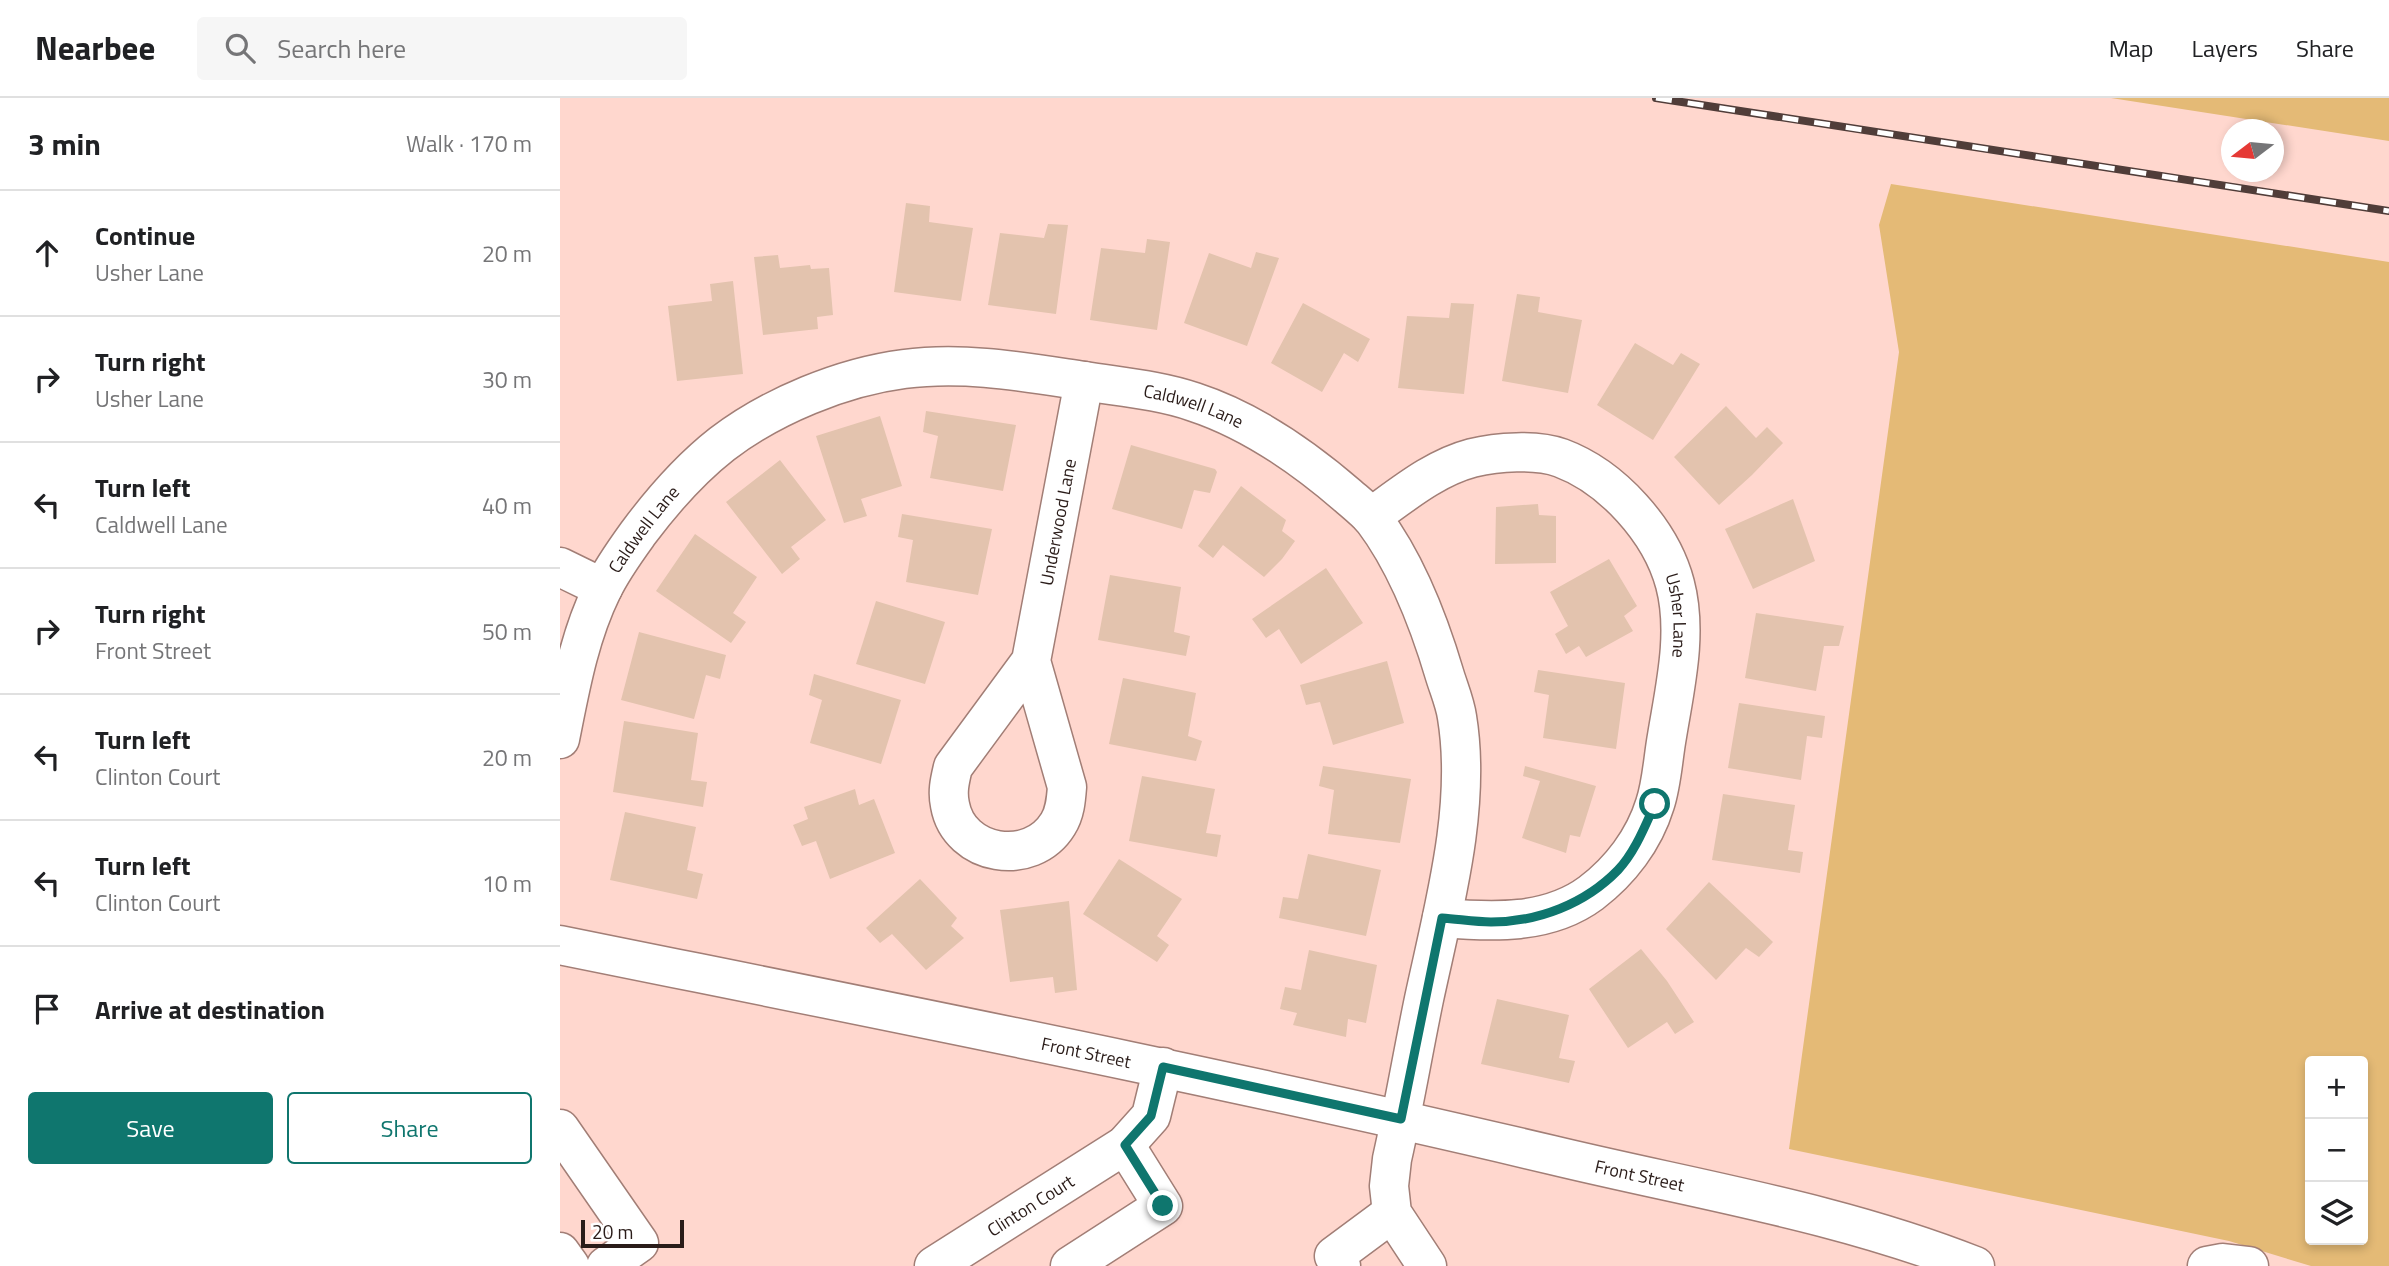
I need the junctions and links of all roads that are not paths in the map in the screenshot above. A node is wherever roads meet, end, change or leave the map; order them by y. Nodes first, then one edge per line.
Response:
1 (1084, 381) junction
2 (1371, 517) junction
3 (560, 567) edge
4 (603, 588) junction
5 (1031, 661) dead end
6 (560, 739) edge
7 (1442, 918) junction
8 (560, 945) edge
9 (1163, 1067) junction
10 (1401, 1119) junction
11 (560, 1129) edge
12 (1125, 1145) junction
13 (1392, 1213) junction
14 (560, 1252) edge
15 (570, 1266) edge
16 (606, 1266) edge
17 (934, 1266) edge
18 (1070, 1266) edge
19 (1341, 1266) edge
20 (1427, 1266) edge
21 (1975, 1266) edge
22 (2207, 1266) edge
23 (2249, 1266) edge

1 - 2 street, Caldwell Lane
1 - 4 street, Caldwell Lane
1 - 5 street, Underwood Lane
2 - 7 street, Caldwell Lane
2 - 7 street, Usher Lane
3 - 4 street
4 - 6 street, Caldwell Lane
7 - 10 street, Caldwell Lane
8 - 9 street, Front Street
9 - 10 street, Front Street
9 - 12 street, Clinton Court
10 - 13 street, Caldwell Lane
10 - 21 street, Front Street
11 - 16 street
12 - 17 street, Clinton Court
12 - 18 street
13 - 19 street
13 - 20 street
14 - 15 street
22 - 23 street

